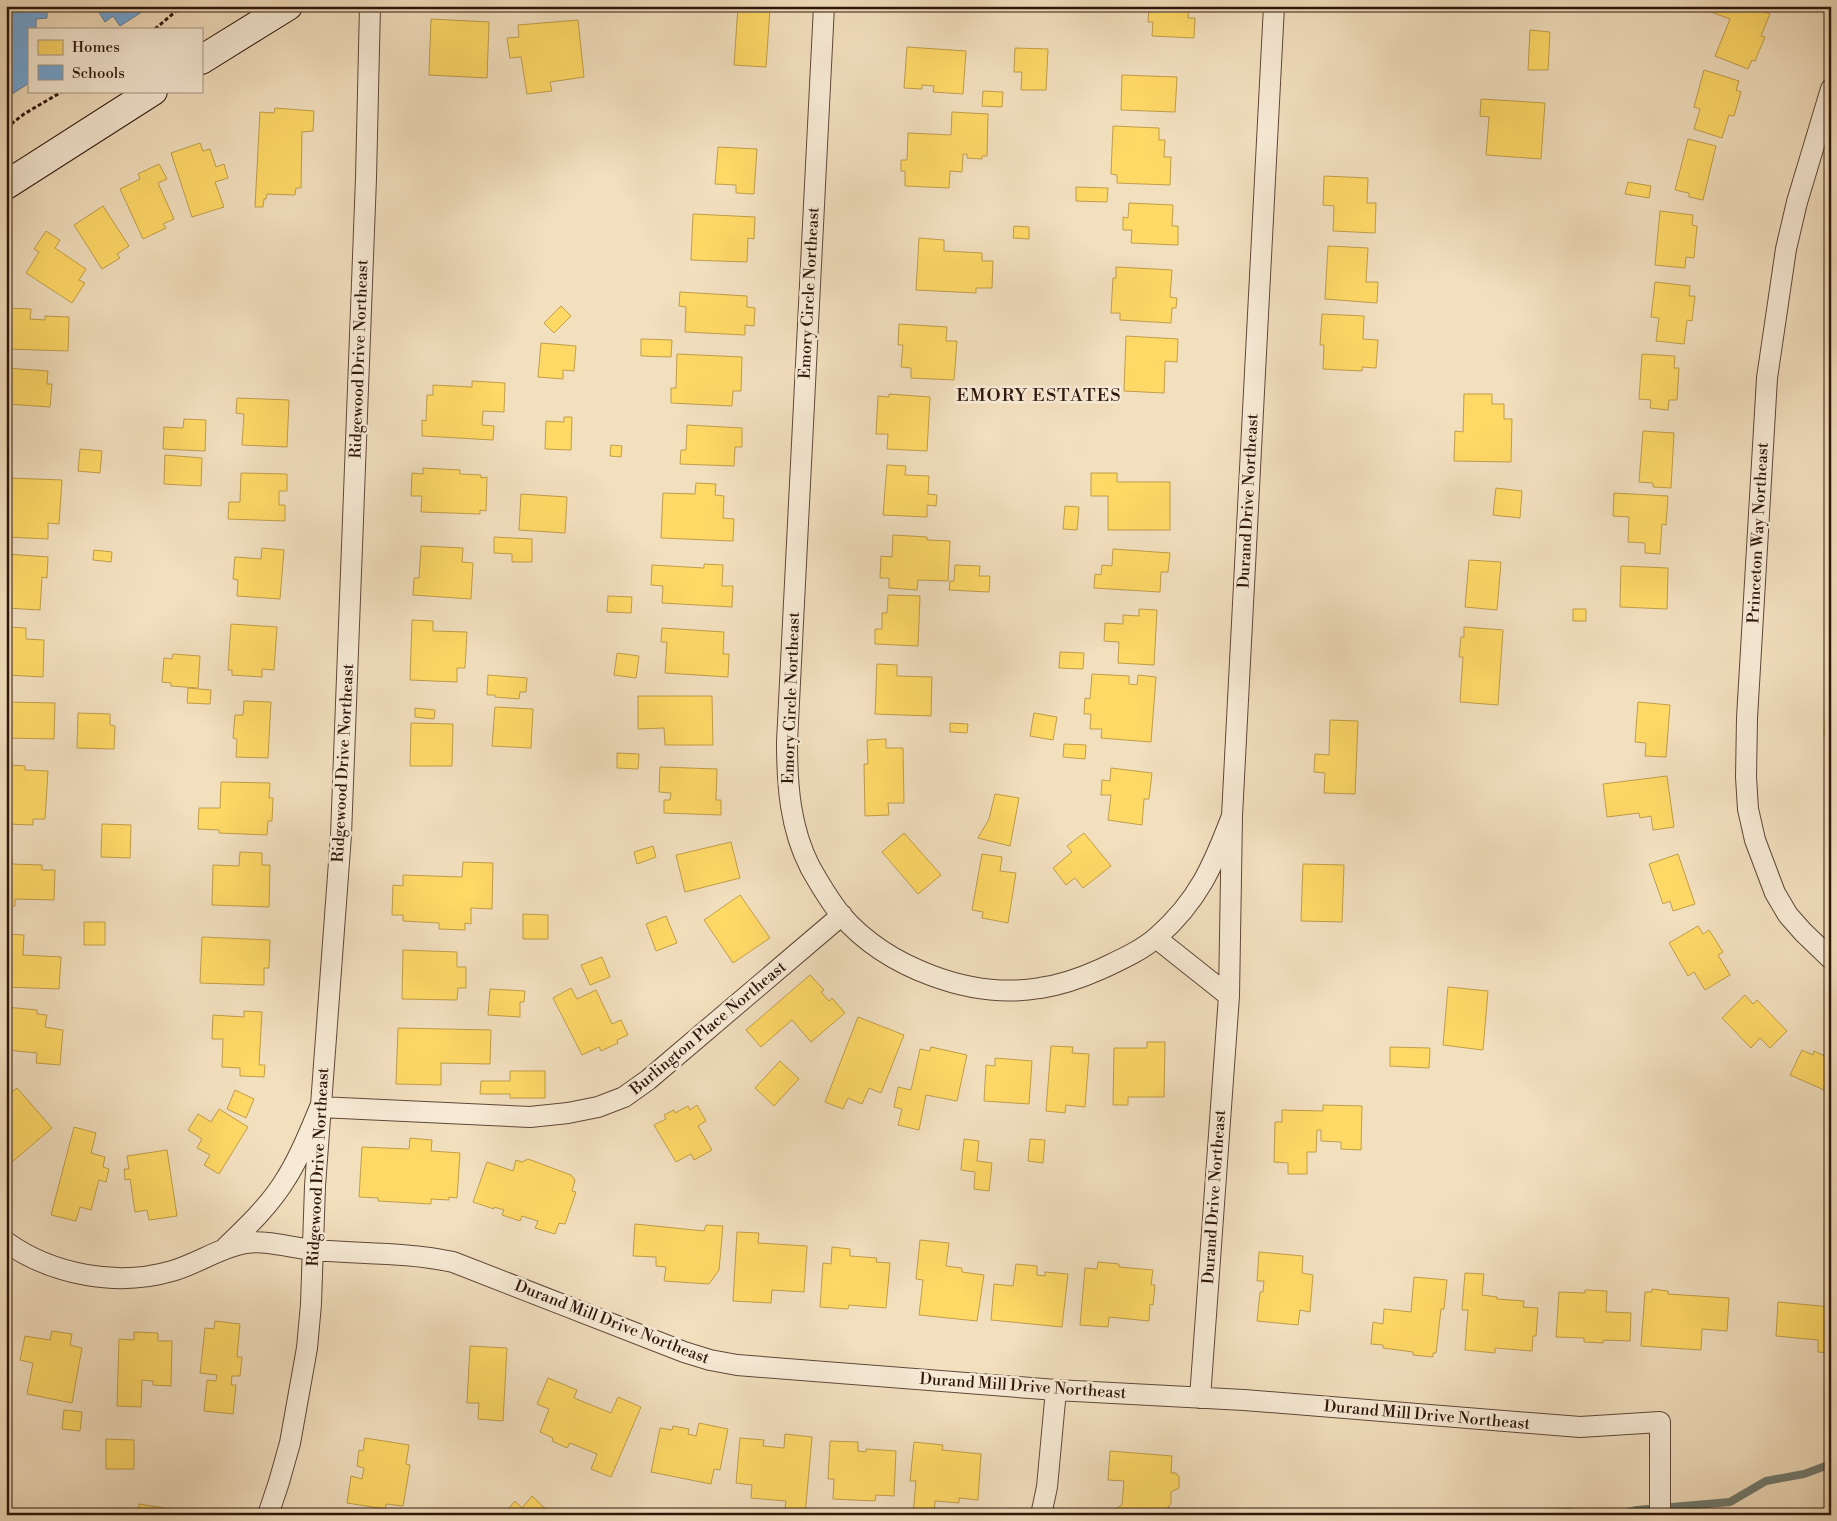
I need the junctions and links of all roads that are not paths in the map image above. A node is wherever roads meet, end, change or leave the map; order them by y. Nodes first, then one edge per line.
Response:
1 (288, 6) edge
2 (370, 6) edge
3 (824, 6) edge
4 (1274, 6) edge
5 (202, 59) edge
6 (1831, 89) edge
7 (151, 92) edge
8 (6, 185) edge
9 (1232, 816) junction
10 (842, 915) junction
11 (1156, 938) junction
12 (1831, 959) edge
13 (1229, 996) junction
14 (320, 1107) junction
15 (6, 1242) edge
16 (223, 1250) junction
17 (312, 1250) junction
18 (1056, 1390) junction
19 (1200, 1398) junction
20 (268, 1515) edge
21 (1040, 1515) edge
22 (1660, 1515) edge

1 - 5 main road
2 - 14 street, Ridgewood Drive Northeast
3 - 10 street, Emory Circle Northeast
4 - 9 street, Durand Drive Northeast
6 - 12 street, Princeton Way Northeast
7 - 8 main road
9 - 11 street, Emory Circle Northeast
9 - 13 street, Durand Drive Northeast
10 - 11 street, Emory Circle Northeast
10 - 14 street, Burlington Place Northeast
11 - 13 street
13 - 19 street, Durand Drive Northeast
14 - 16 street
14 - 17 street, Ridgewood Drive Northeast
15 - 16 street, Durand Mill Drive Northeast
16 - 17 street, Durand Mill Drive Northeast
17 - 18 street, Durand Mill Drive Northeast
17 - 20 street, Ridgewood Drive Northeast
18 - 19 street, Durand Mill Drive Northeast
18 - 21 street
19 - 22 street, Durand Mill Drive Northeast

